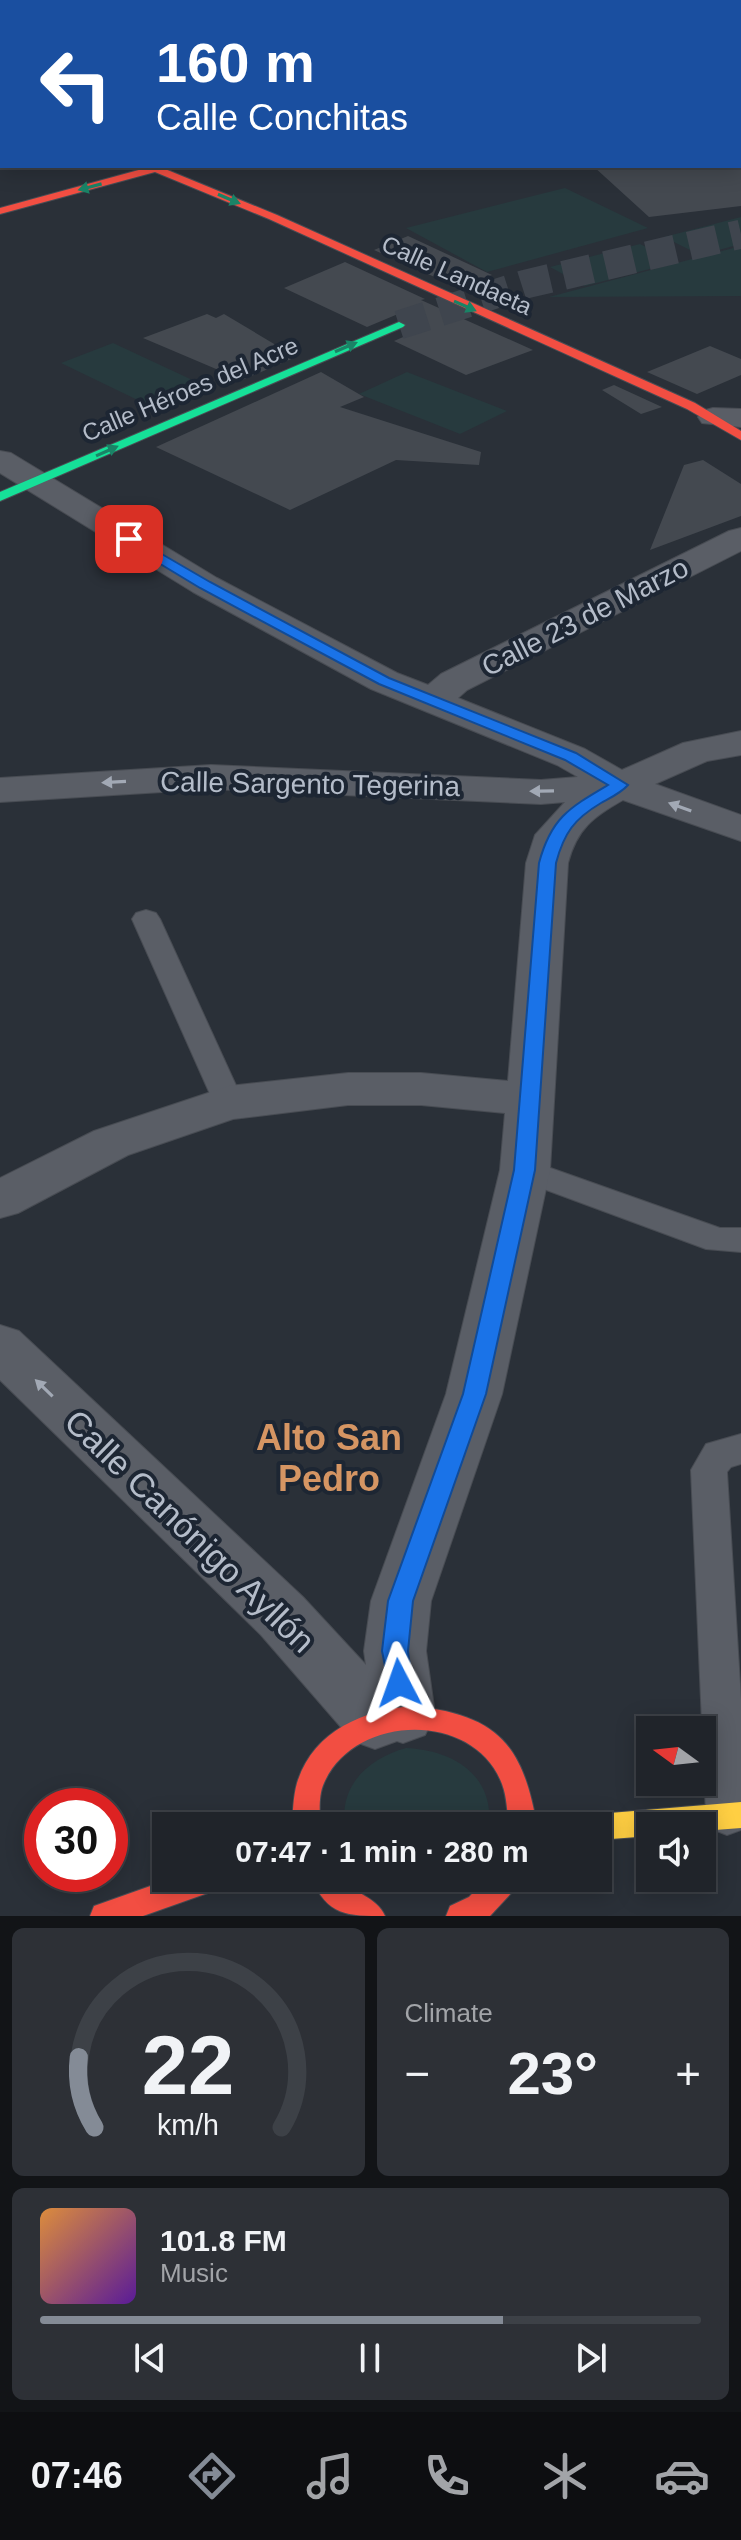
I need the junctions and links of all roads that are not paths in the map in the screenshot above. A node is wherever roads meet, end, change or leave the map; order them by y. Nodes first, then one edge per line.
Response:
1 (153, 168) edge
2 (159, 168) edge
3 (0, 211) edge
4 (399, 325) tunnel mouth
5 (727, 418) edge
6 (741, 436) edge
7 (0, 460) edge
8 (35, 482) junction
9 (0, 497) edge
10 (741, 538) edge
11 (432, 701) junction
12 (741, 743) edge
13 (620, 785) junction
14 (0, 790) edge
15 (741, 829) edge
16 (146, 919) dead end
17 (528, 1099) junction
18 (229, 1103) junction
19 (525, 1170) junction
20 (0, 1200) edge
21 (741, 1240) edge
22 (0, 1346) edge
23 (741, 1449) edge
24 (389, 1717) junction
25 (307, 1812) edge
26 (523, 1812) edge
27 (734, 1815) edge
28 (612, 1826) edge
29 (172, 1892) edge
30 (336, 1892) edge
31 (493, 1892) edge
32 (104, 1916) edge
33 (371, 1916) edge
34 (460, 1916) edge

1 -> 3 main road
2 -> 5 main road, Calle Landaeta
8 -> 4 main road, Calle Héroes del Acre
5 - 6 main road, Calle Landaeta
7 - 8 street
8 - 9 main road, Calle Héroes del Acre
8 - 11 street
10 - 11 street, Calle 23 de Marzo
11 - 13 street
12 - 13 street
13 -> 14 street, Calle Sargento Tegerina
15 -> 13 street
13 - 17 street
16 - 18 lane
17 - 18 street
17 - 19 street
18 - 20 street
19 - 21 lane
19 - 24 street
24 -> 22 street, Calle Canónigo Ayllón
23 - 27 lane
24 - 25 main road
24 - 26 main road
27 - 28 main road
29 - 32 main road
30 - 33 main road
31 - 34 main road

